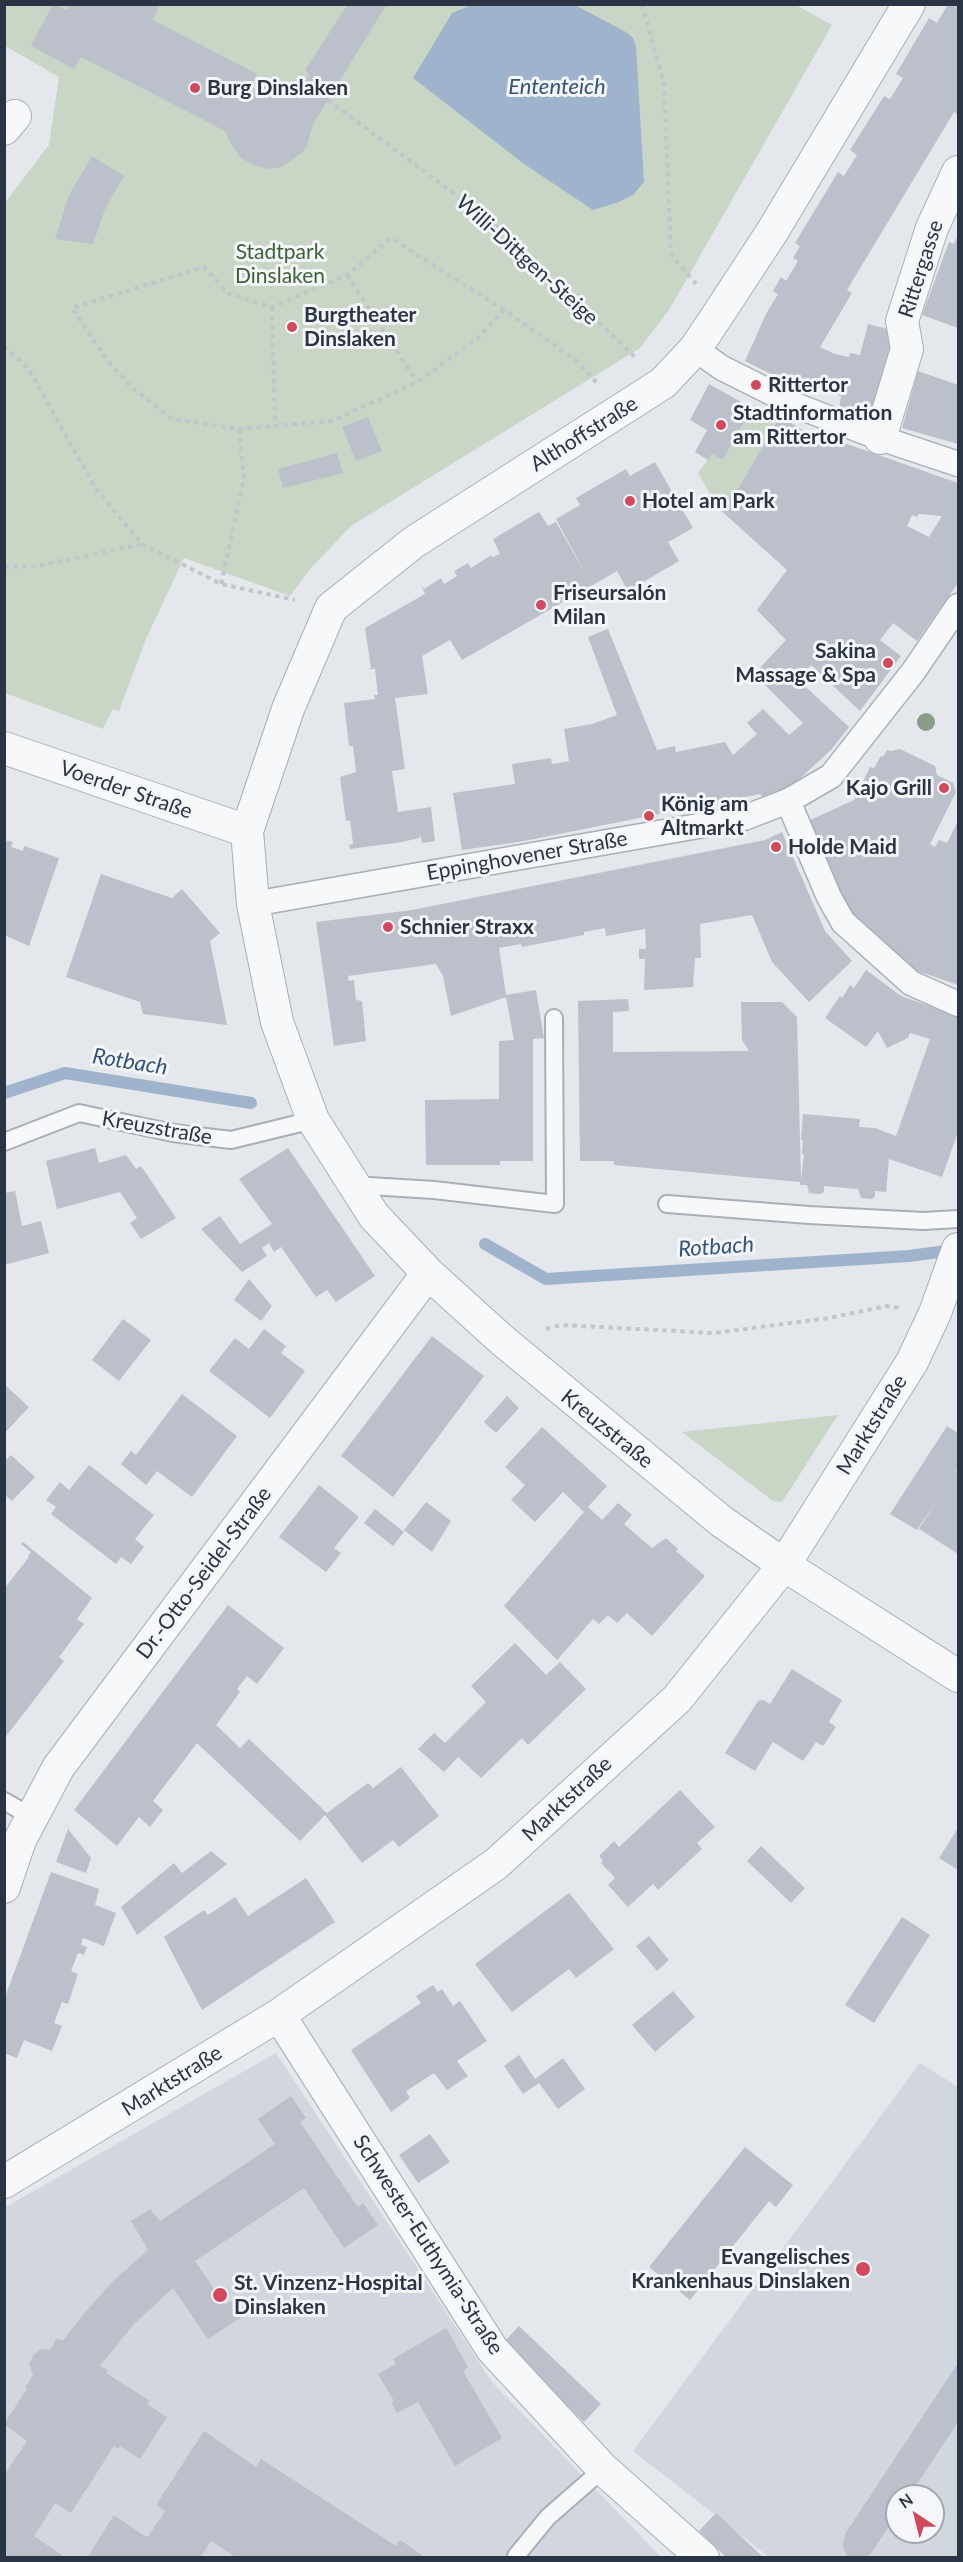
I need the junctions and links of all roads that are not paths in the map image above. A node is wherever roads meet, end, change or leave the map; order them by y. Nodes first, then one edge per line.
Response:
1 (909, 4) edge
2 (958, 172) edge
3 (695, 350) junction
4 (880, 438) junction
5 (958, 464) edge
6 (958, 606) edge
7 (4, 748) edge
8 (788, 801) junction
9 (247, 831) junction
10 (253, 904) junction
11 (958, 1004) edge
12 (554, 1018) dead end
13 (313, 1120) junction
14 (4, 1142) edge
15 (353, 1185) junction
16 (667, 1204) dead end
17 (958, 1219) edge
18 (958, 1249) edge
19 (428, 1273) junction
20 (784, 1565) junction
21 (958, 1676) edge
22 (4, 1801) edge
23 (32, 1816) junction
24 (4, 1887) edge
25 (279, 2015) junction
26 (4, 2182) edge
27 (603, 2469) junction
28 (516, 2556) dead end
29 (702, 2558) edge

1 - 3 street, Althoffstraße
2 - 4 street, Rittergasse
3 - 4 street
3 - 9 street, Althoffstraße
4 - 5 street
6 - 8 street, Eppinghovener Straße
7 - 9 street, Voerder Straße
8 - 10 street, Eppinghovener Straße
8 - 11 street
9 - 10 street, Kreuzstraße
10 - 13 street, Kreuzstraße
12 - 15 lane
13 - 14 lane, Kreuzstraße
13 - 15 street, Kreuzstraße
15 - 19 street, Kreuzstraße
16 - 17 lane
18 - 20 street, Marktstraße
19 - 20 street, Kreuzstraße
19 - 23 street, Dr.-Otto-Seidel-Straße
20 - 21 street, Kreuzstraße
20 - 25 street, Marktstraße
22 - 23 lane
23 - 24 street, Dr.-Otto-Seidel-Straße
25 - 26 street, Marktstraße
25 - 27 street, Schwester-Euthymia-Straße
27 - 28 lane
27 - 29 street, Schwester-Euthymia-Straße

